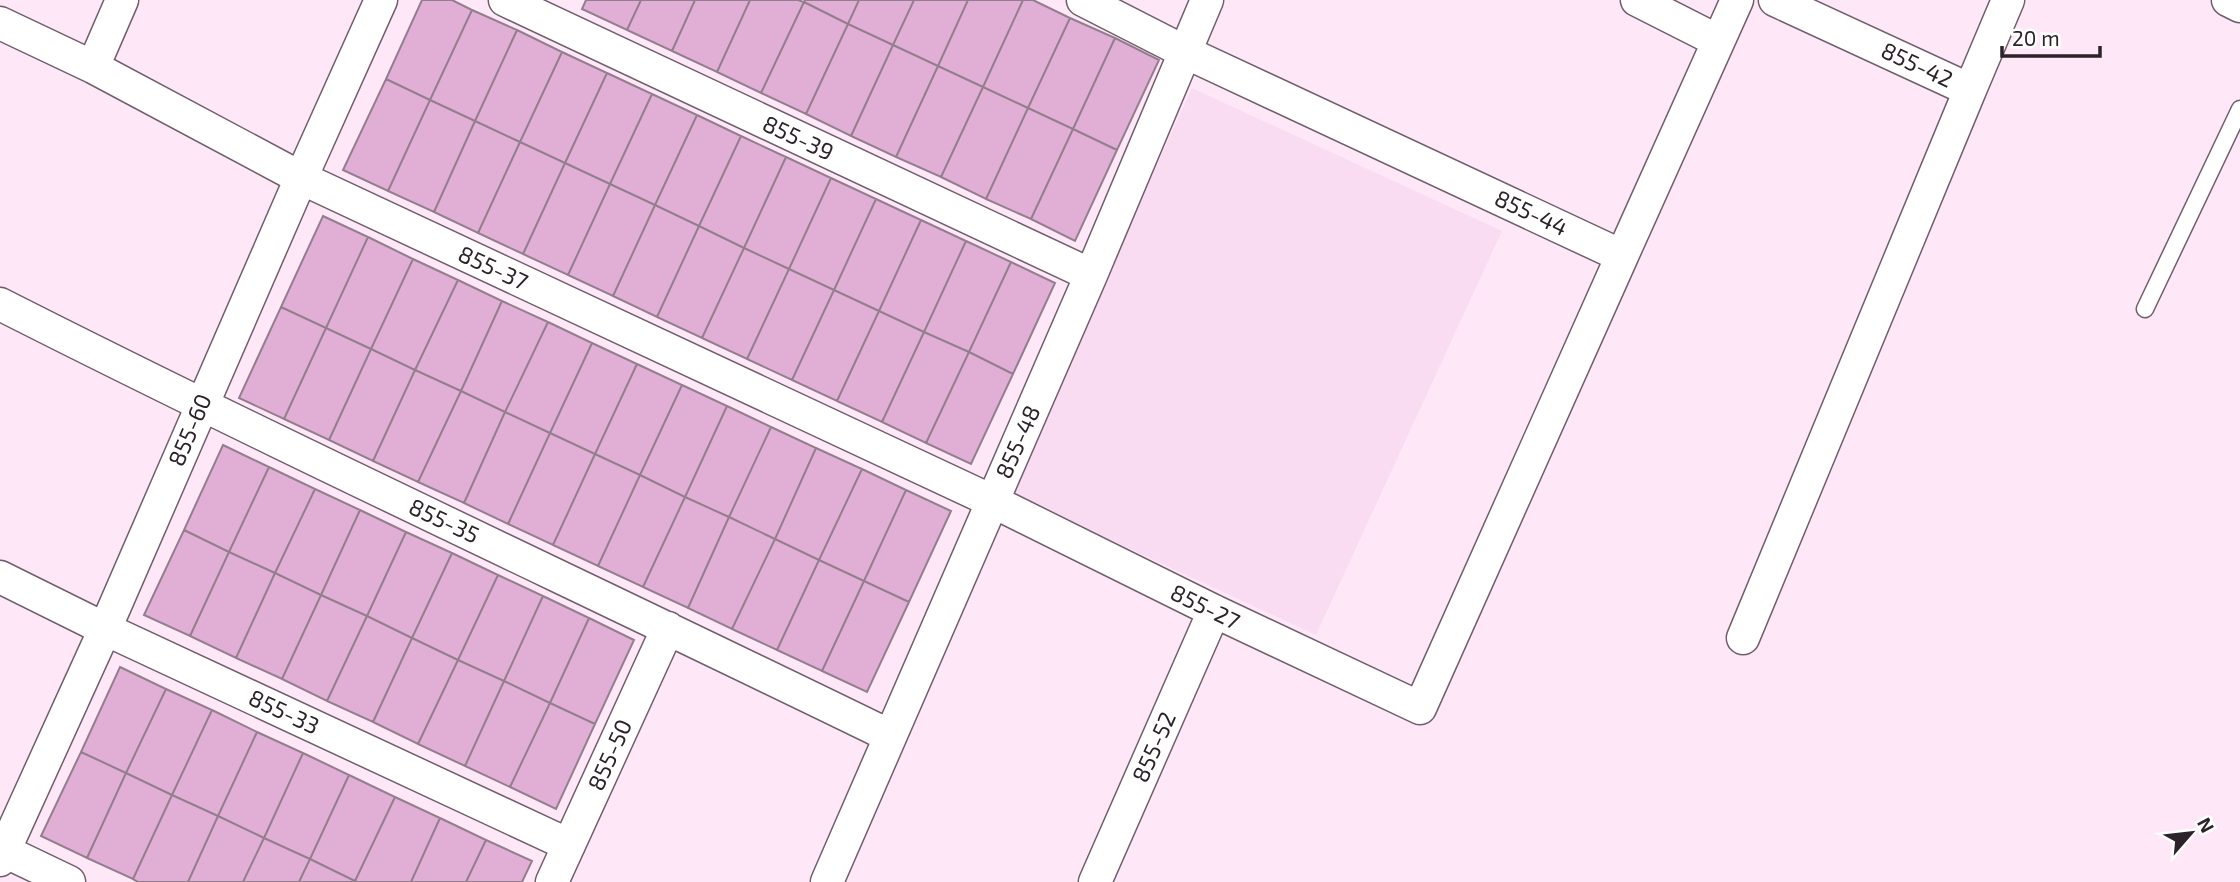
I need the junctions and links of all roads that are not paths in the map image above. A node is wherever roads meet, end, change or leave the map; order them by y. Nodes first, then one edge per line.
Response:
1 (122, 0) edge
2 (381, 0) edge
3 (505, 0) edge
4 (1083, 0) edge
5 (1208, 0) edge
6 (1637, 0) edge
7 (1737, 0) edge
8 (1774, 0) edge
9 (2008, 0) edge
10 (2228, 0) edge
11 (2240, 6) edge
12 (0, 23) edge
13 (1718, 41) junction
14 (1185, 52) junction
15 (93, 67) junction
16 (1970, 90) junction
17 (2240, 109) edge
18 (301, 178) junction
19 (1622, 256) junction
20 (1091, 275) junction
21 (0, 304) edge
22 (2145, 309) dead end
23 (201, 405) junction
24 (992, 501) junction
25 (0, 578) edge
26 (1214, 611) junction
27 (668, 628) junction
28 (105, 629) junction
29 (1743, 638) dead end
30 (890, 736) junction
31 (569, 845) junction
32 (1, 853) edge
33 (69, 882) edge
34 (552, 882) edge
35 (827, 882) edge
36 (1094, 882) edge

1 - 15 street
2 - 18 street, 855-60
3 - 20 street, 855-39
4 - 14 street, 855-44
5 - 14 street, 855-48
6 - 13 street
7 - 13 street
8 - 16 street, 855-42
9 - 16 street, 855-42
10 - 11 street
12 - 15 street, 855-37
13 - 19 street
14 - 19 street, 855-44
14 - 20 street, 855-48
15 - 18 street, 855-37
16 - 29 street
17 - 22 lane
18 - 23 street, 855-60
18 - 24 street, 855-37
19 - 26 street, 855-27
20 - 24 street, 855-48
21 - 23 street, 855-35
23 - 27 street, 855-35
23 - 28 street, 855-60
24 - 26 street, 855-27
24 - 30 street, 855-48
25 - 28 street, 855-33
26 - 36 street, 855-52
27 - 30 street, 855-35
27 - 31 street, 855-50
28 - 31 street, 855-33
28 - 32 street, 855-60
30 - 35 street, 855-48
31 - 34 street, 855-50
32 - 33 street

